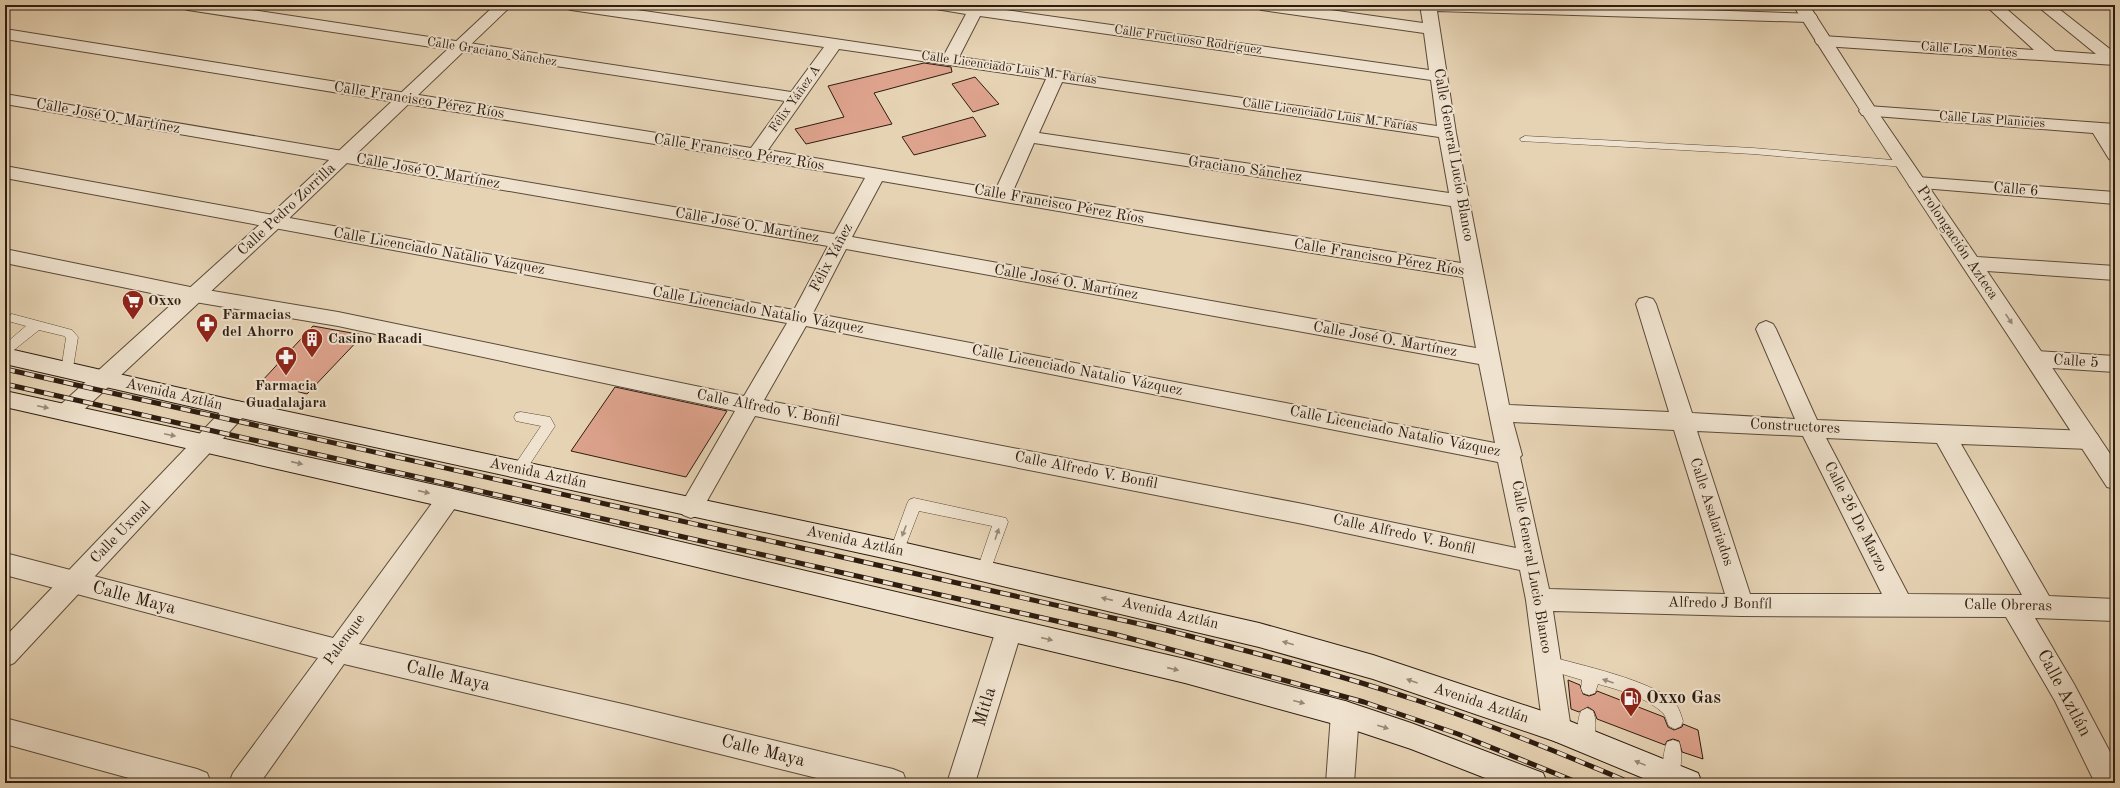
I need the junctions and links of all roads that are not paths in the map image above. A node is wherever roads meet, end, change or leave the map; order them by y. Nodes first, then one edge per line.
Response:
1 (188, 5) edge
2 (504, 5) edge
3 (571, 5) edge
4 (936, 5) edge
5 (1262, 5) edge
6 (1428, 5) edge
7 (1993, 5) edge
8 (2044, 5) edge
9 (1546, 7) edge
10 (977, 8) edge
11 (1683, 9) edge
12 (1805, 11) edge
13 (1432, 29) junction
14 (5, 34) edge
15 (1823, 41) junction
16 (834, 44) junction
17 (460, 47) junction
18 (2051, 56) junction
19 (950, 59) junction
20 (2114, 59) edge
21 (1056, 76) junction
22 (1439, 76) junction
23 (796, 98) junction
24 (5, 99) edge
25 (404, 99) junction
26 (1868, 111) junction
27 (2107, 128) edge
28 (1448, 132) junction
29 (1029, 137) junction
30 (1525, 138) dead end
31 (756, 154) junction
32 (2115, 155) edge
33 (343, 157) junction
34 (1904, 164) junction
35 (5, 172) edge
36 (876, 174) junction
37 (1917, 183) junction
38 (1002, 195) junction
39 (2115, 198) edge
40 (1460, 201) junction
41 (274, 222) junction
42 (840, 242) junction
43 (5, 256) edge
44 (1972, 263) junction
45 (1473, 272) junction
46 (2115, 273) edge
47 (195, 295) junction
48 (1646, 304) dead end
49 (12, 318) dead end
50 (800, 318) junction
51 (37, 324) junction
52 (1766, 329) dead end
53 (5, 351) edge
54 (5, 356) edge
55 (1488, 358) junction
56 (2036, 359) junction
57 (2115, 364) edge
58 (67, 371) junction
59 (104, 379) junction
60 (5, 399) edge
61 (749, 406) junction
62 (237, 409) junction
63 (67, 412) junction
64 (1501, 413) junction
65 (521, 417) dead end
66 (1682, 420) junction
67 (1810, 428) junction
68 (1944, 435) junction
69 (2089, 440) junction
70 (207, 443) junction
71 (1510, 456) junction
72 (2111, 468) edge
73 (519, 469) junction
74 (449, 498) junction
75 (691, 508) junction
76 (896, 551) junction
77 (1532, 562) junction
78 (5, 564) edge
79 (984, 570) junction
80 (74, 582) junction
81 (1539, 600) junction
82 (1741, 605) junction
83 (1901, 605) junction
84 (2013, 606) junction
85 (2041, 606) junction
86 (2115, 610) edge
87 (1009, 630) junction
88 (338, 650) junction
89 (5, 656) edge
90 (1548, 663) junction
91 (1346, 714) junction
92 (1588, 716) dead end
93 (1675, 721) dead end
94 (1557, 729) junction
95 (5, 731) edge
96 (1586, 740) junction
97 (1673, 748) dead end
98 (1680, 779) edge
99 (197, 783) edge
100 (243, 783) edge
101 (893, 783) edge
102 (961, 783) edge
103 (1340, 783) edge
104 (1533, 783) edge
105 (2110, 783) edge

1 - 17 street, Calle Graciano Sánchez
2 - 17 street, Calle Pedro Zorrilla
3 - 16 street, Calle Licenciado Luis M. Farías
4 - 10 street, Calle Fructuoso Rodríguez
5 - 13 street
6 - 9 street
6 - 13 street, Calle General Lucio Blanco
7 - 18 street
8 - 20 street
9 - 11 street
10 - 19 street
10 - 22 street, Calle Fructuoso Rodríguez
11 - 12 street
12 - 15 street, Prolongación Azteca
13 - 22 street, Calle General Lucio Blanco
14 - 25 street, Calle Francisco Pérez Ríos
15 - 18 street, Calle Los Montes
15 - 26 street, Prolongación Azteca
16 - 19 street, Calle Licenciado Luis M. Farías
16 - 23 street, Félix Yáñez A
17 - 23 street, Calle Graciano Sánchez
17 - 25 street, Calle Pedro Zorrilla
18 - 20 street, Calle Los Montes
19 - 21 street, Calle Licenciado Luis M. Farías
21 - 28 street, Calle Licenciado Luis M. Farías
21 - 29 street
22 - 28 street, Calle General Lucio Blanco
23 - 31 street, Félix Yáñez A
24 - 33 street, Calle José O. Martínez
25 - 31 street, Calle Francisco Pérez Ríos
25 - 33 street, Calle Pedro Zorrilla
26 - 27 street, Calle Las Planicies
26 - 34 street, Prolongación Azteca
27 - 32 street
28 - 40 street, Calle General Lucio Blanco
29 - 38 street
29 - 40 street, Graciano Sánchez
30 - 34 lane
31 - 36 street, Calle Francisco Pérez Ríos
33 - 41 street, Calle Pedro Zorrilla
33 - 42 street, Calle José O. Martínez
34 - 37 street, Prolongación Azteca
35 - 41 street, Calle Licenciado Natalio Vázquez
36 - 38 street, Calle Francisco Pérez Ríos
36 - 42 street, Félix Yáñez
37 - 39 street, Calle 6
37 - 44 street, Prolongación Azteca
38 - 45 street, Calle Francisco Pérez Ríos
40 - 45 street, Calle General Lucio Blanco
41 - 47 street, Calle Pedro Zorrilla
41 - 50 street, Calle Licenciado Natalio Vázquez
42 - 50 street, Félix Yáñez
42 - 55 street, Calle José O. Martínez
43 - 47 street, Calle Alfredo V. Bonfil
44 - 46 street
44 -> 56 street, Prolongación Azteca
45 - 55 street, Calle General Lucio Blanco
47 - 59 street, Calle Pedro Zorrilla
47 - 61 street, Calle Alfredo V. Bonfil
48 - 66 street, Calle Asalariados
49 - 51 lane
50 - 61 street, Félix Yáñez
50 - 71 street, Calle Licenciado Natalio Vázquez
51 - 53 lane
51 - 58 lane
52 - 67 street, Calle 26 De Marzo
54 - 58 street, Avenida Aztlán
55 - 64 street, Calle General Lucio Blanco
56 - 57 street, Calle 5
56 - 69 street, Prolongación Azteca
58 - 59 street, Avenida Aztlán
59 - 62 street, Avenida Aztlán
59 - 63 street, Calle Pedro Zorrilla
60 -> 63 street
61 - 75 street, Félix Yáñez
61 - 77 street, Calle Alfredo V. Bonfil
62 - 70 street, Calle Uxmal
62 - 73 street, Avenida Aztlán
63 -> 70 street
64 - 66 street, Constructores
64 - 71 street, Calle General Lucio Blanco
65 - 73 lane
66 - 67 street, Constructores
66 - 82 street, Calle Asalariados
67 - 68 street, Constructores
67 - 83 street, Calle 26 De Marzo
68 - 69 street, Constructores
68 - 85 street
69 - 72 street, Prolongación Azteca
70 -> 74 street
70 - 80 street, Calle Uxmal
71 - 77 street, Calle General Lucio Blanco
73 - 75 street, Avenida Aztlán
74 - 87 street
74 - 88 street, Palenque
75 - 76 street, Avenida Aztlán
76 - 79 street, Avenida Aztlán
79 -> 76 lane
77 - 81 street, Calle General Lucio Blanco
78 - 80 street, Calle Maya
94 -> 79 street, Avenida Aztlán
80 - 88 street, Calle Maya
80 - 89 street, Calle Uxmal
81 - 82 street, Alfredo J Bonfíl
81 - 90 street, Calle General Lucio Blanco
82 - 83 street, Alfredo J Bonfíl
83 - 84 street, Calle Obreras
84 - 85 street, Calle Obreras
84 - 105 street, Calle Aztlán
85 - 86 street, Calle Obreras
87 -> 91 street
87 - 102 street, Mitla
88 - 100 street, Palenque
88 - 101 street, Calle Maya
93 -> 90 lane
90 - 94 street, Calle General Lucio Blanco
91 - 103 street
91 -> 104 street
92 - 96 lane
94 - 96 street, Avenida Aztlán
95 - 99 street
98 -> 96 street, Avenida Aztlán
97 - 98 lane

